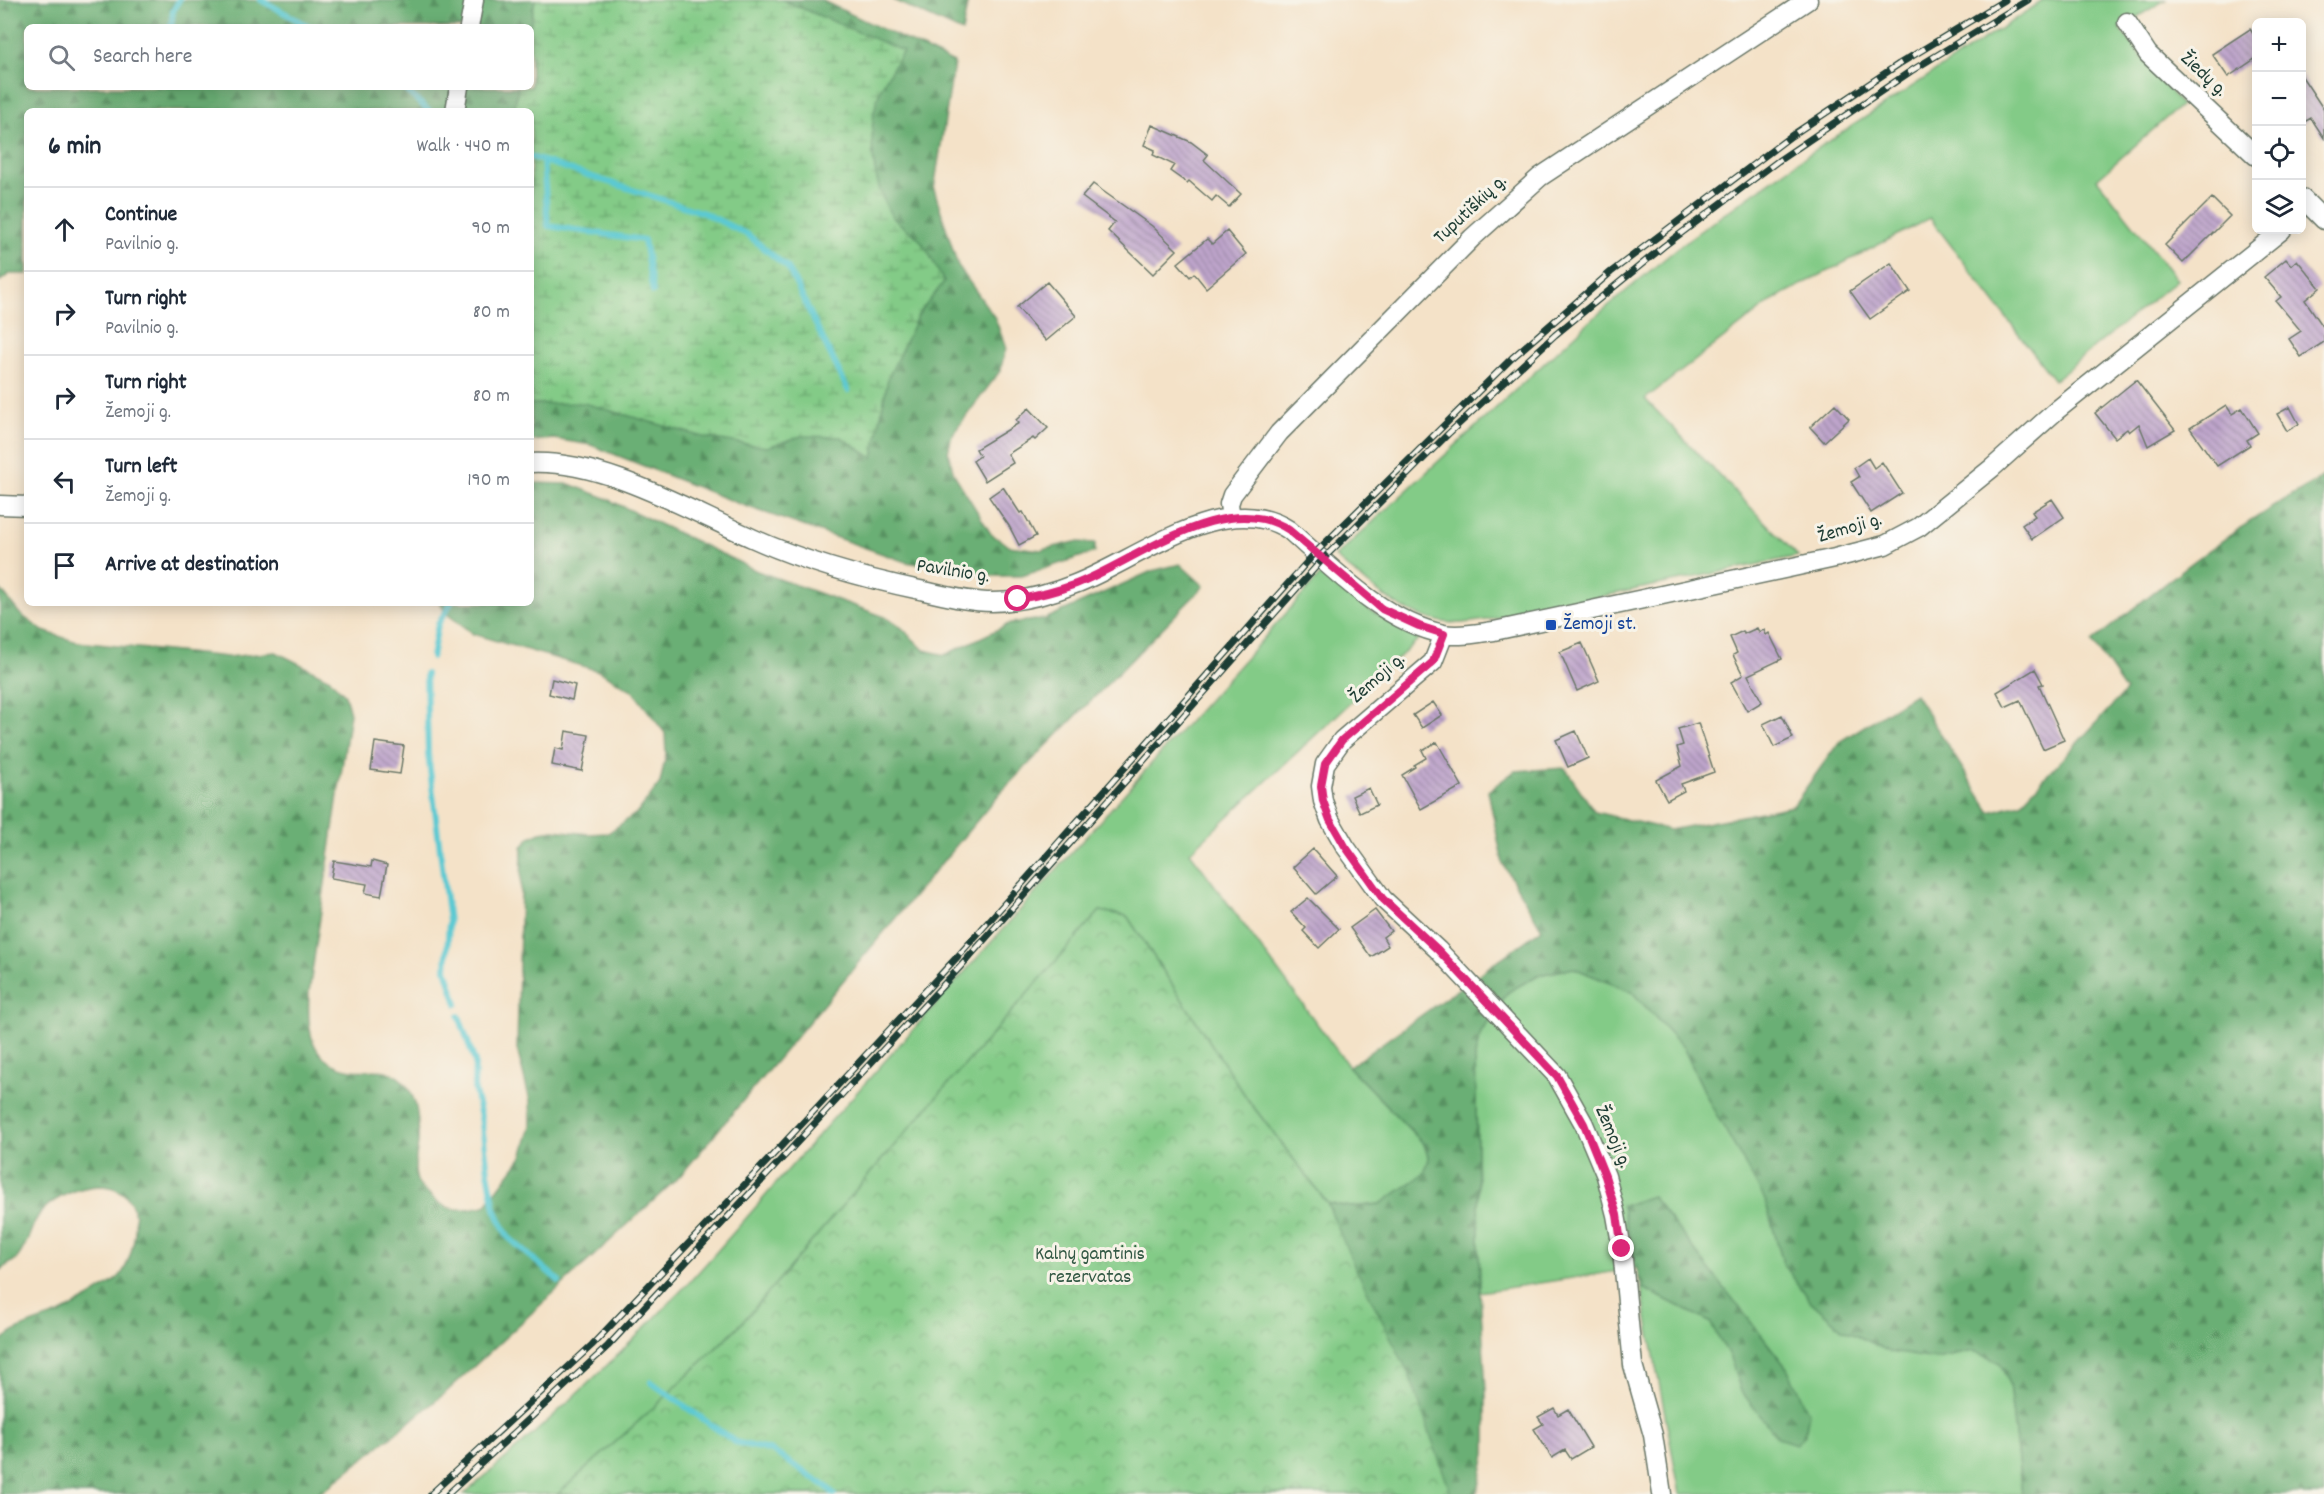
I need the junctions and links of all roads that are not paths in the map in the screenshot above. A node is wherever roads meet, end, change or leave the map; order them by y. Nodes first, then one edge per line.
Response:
1 (474, 0) edge
2 (1808, 0) edge
3 (2127, 22) dead end
4 (470, 24) edge
5 (458, 90) edge
6 (456, 108) edge
7 (2252, 152) edge
8 (2309, 203) edge
9 (2324, 220) edge
10 (2277, 234) edge
11 (534, 463) edge
12 (0, 506) edge
13 (24, 506) edge
14 (1230, 518) junction
15 (1444, 634) junction
16 (1662, 1494) edge

1 - 4 street
2 - 14 street, Tuputiškių g.
3 - 7 street, Žiedų g.
5 - 6 street
8 - 9 street
10 - 15 street, Žemoji g.
11 - 14 street, Pavilnio g.
12 - 13 street
14 - 15 street, Pavilnio g.
15 - 16 street, Žemoji g.

